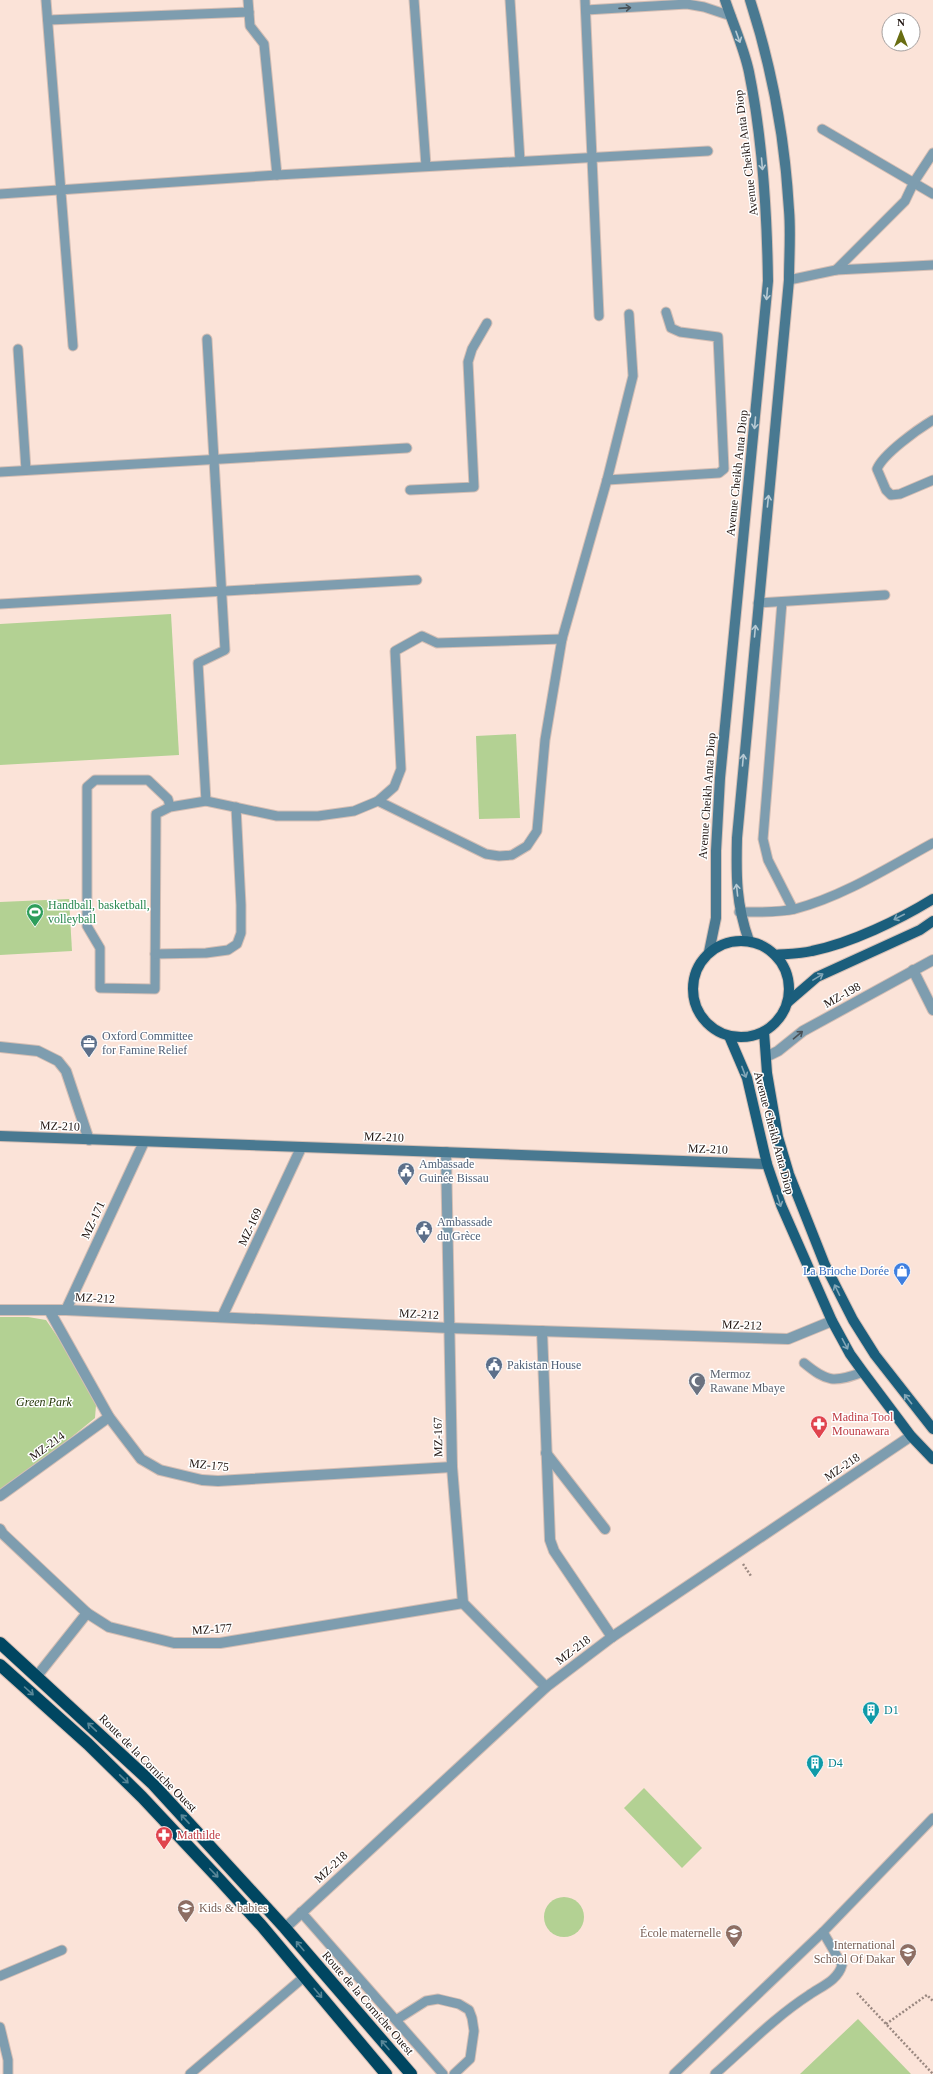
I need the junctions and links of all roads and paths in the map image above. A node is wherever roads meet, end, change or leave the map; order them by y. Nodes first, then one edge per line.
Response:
1 (46, 0) edge
2 (248, 0) edge
3 (414, 0) edge
4 (510, 0) edge
5 (585, 0) edge
6 (726, 0) edge
7 (750, 0) edge
8 (586, 10) junction
9 (249, 12) junction
10 (730, 16) junction
11 (48, 20) junction
12 (822, 129) dead end
13 (708, 151) dead end
14 (933, 153) edge
15 (591, 157) junction
16 (520, 161) junction
17 (426, 166) junction
18 (277, 175) junction
19 (914, 182) junction
20 (61, 190) junction
21 (0, 194) edge
22 (933, 194) edge
23 (933, 265) edge
24 (836, 270) junction
25 (789, 280) junction
26 (666, 312) dead end
27 (629, 314) dead end
28 (599, 316) dead end
29 (487, 323) dead end
30 (207, 339) dead end
31 (73, 346) dead end
32 (18, 349) dead end
33 (933, 420) edge
34 (407, 448) dead end
35 (214, 459) junction
36 (26, 470) junction
37 (0, 472) edge
38 (607, 480) junction
39 (933, 480) edge
40 (410, 490) dead end
41 (417, 580) dead end
42 (222, 592) junction
43 (885, 595) dead end
44 (782, 602) junction
45 (758, 603) junction
46 (0, 604) edge
47 (562, 639) junction
48 (378, 800) junction
49 (206, 801) junction
50 (170, 807) junction
51 (236, 807) junction
52 (933, 843) edge
53 (933, 899) edge
54 (793, 909) junction
55 (739, 912) junction
56 (933, 921) edge
57 (748, 941) junction
58 (710, 952) junction
59 (155, 954) junction
60 (775, 955) junction
61 (933, 960) edge
62 (913, 970) junction
63 (788, 1002) junction
64 (933, 1010) edge
65 (764, 1032) junction
66 (729, 1036) junction
67 (0, 1047) edge
68 (766, 1057) junction
69 (0, 1136) edge
70 (89, 1140) junction
71 (144, 1142) junction
72 (301, 1148) junction
73 (446, 1152) junction
74 (767, 1164) junction
75 (0, 1310) edge
76 (50, 1310) junction
77 (66, 1310) junction
78 (222, 1318) junction
79 (832, 1321) junction
80 (449, 1328) junction
81 (542, 1331) junction
82 (804, 1363) dead end
83 (863, 1372) junction
84 (109, 1417) junction
85 (933, 1429) edge
86 (911, 1436) junction
87 (546, 1452) junction
88 (933, 1459) edge
89 (452, 1467) junction
90 (0, 1496) edge
91 (605, 1529) dead end
92 (1, 1534) edge
93 (463, 1603) junction
94 (87, 1613) junction
95 (612, 1637) junction
96 (0, 1643) edge
97 (0, 1665) edge
98 (37, 1676) junction
99 (546, 1687) junction
100 (933, 1818) edge
101 (301, 1912) junction
102 (285, 1928) junction
103 (823, 1932) junction
104 (62, 1950) dead end
105 (0, 1976) edge
106 (304, 1977) junction
107 (857, 1993) dead end
108 (933, 2001) edge
109 (396, 2020) junction
110 (886, 2024) junction
111 (0, 2027) edge
112 (8, 2074) edge
113 (190, 2074) edge
114 (386, 2074) edge
115 (411, 2074) edge
116 (443, 2074) edge
117 (454, 2074) edge
118 (674, 2074) edge
119 (715, 2074) edge
120 (933, 2074) edge

1 - 11 lane
2 - 9 lane
3 - 17 lane
4 - 16 lane
5 - 8 lane
6 - 10 street, Avenue Cheikh Anta Diop
7 - 25 street
8 -> 10 lane
8 - 15 lane
9 - 11 lane
9 - 18 lane
10 -> 58 street, Avenue Cheikh Anta Diop
11 - 20 lane
12 - 19 lane
13 - 15 lane
14 - 19 lane
15 - 16 lane
15 - 28 lane
16 - 17 lane
17 - 18 lane
18 - 20 lane
19 - 22 lane
19 - 24 lane
20 - 21 lane
20 - 31 lane
23 - 24 lane
24 - 25 lane
45 -> 25 street
26 - 38 lane
27 - 38 lane
29 - 40 lane
30 - 35 lane
32 - 36 lane
33 - 39 lane
34 - 35 lane
35 - 36 lane
35 - 42 lane
36 - 37 lane
38 - 47 lane
41 - 42 lane
42 - 46 lane
42 - 49 lane
43 - 44 lane
44 - 45 lane
44 - 54 lane
55 -> 45 street
47 - 48 lane
47 - 48 lane
48 - 51 lane
49 - 50 lane
49 - 51 lane
50 - 59 lane
50 - 59 lane
51 - 59 lane
52 - 54 lane
53 -> 60 main road
54 - 55 lane
55 - 57 street
63 -> 56 main road
57 - 58 main road
57 - 60 main road
58 - 66 main road
60 - 63 main road
61 - 62 street, MZ-198
62 - 64 street
68 -> 62 street, MZ-198
63 - 65 main road
65 - 66 main road
65 - 68 main road, Avenue Cheikh Anta Diop
66 -> 74 main road, Avenue Cheikh Anta Diop
67 - 70 street
85 -> 68 main road, Avenue Cheikh Anta Diop
69 - 70 street, MZ-210
70 - 71 street, MZ-210
71 - 72 street, MZ-210
71 - 77 street, MZ-171
72 - 73 street, MZ-210
72 - 78 street, MZ-169
73 - 74 street, MZ-210
73 - 80 street, MZ-167
74 -> 79 main road, Avenue Cheikh Anta Diop
75 - 76 street, MZ-212
76 - 77 street, MZ-212
76 - 84 street, MZ-175
77 - 78 street, MZ-212
78 - 80 street, MZ-212
79 - 81 street, MZ-212
79 -> 83 main road, Avenue Cheikh Anta Diop
80 - 81 street, MZ-212
80 - 89 street, MZ-167
81 - 87 street
82 - 83 lane
83 - 86 main road, Avenue Cheikh Anta Diop
84 - 89 street, MZ-175
84 - 90 street, MZ-214
86 - 88 main road, Avenue Cheikh Anta Diop
86 - 95 street, MZ-218
87 - 91 street
87 - 95 street
89 - 93 street, MZ-167
92 - 94 street, MZ-177
93 - 94 street, MZ-177
93 - 99 street
94 - 98 street
95 - 99 street, MZ-218
96 - 98 highway, Route de la Corniche Ouest
97 -> 106 highway
102 -> 98 highway, Route de la Corniche Ouest
99 - 101 street, MZ-218
100 - 103 lane
101 - 102 street, MZ-218
101 - 109 lane
115 -> 102 highway, Route de la Corniche Ouest
103 - 118 lane
103 - 119 lane
104 - 105 lane
106 - 113 lane
106 -> 114 highway
107 - 110 path
108 - 110 path
109 - 116 lane
109 - 117 lane
110 - 120 path
111 - 112 lane

